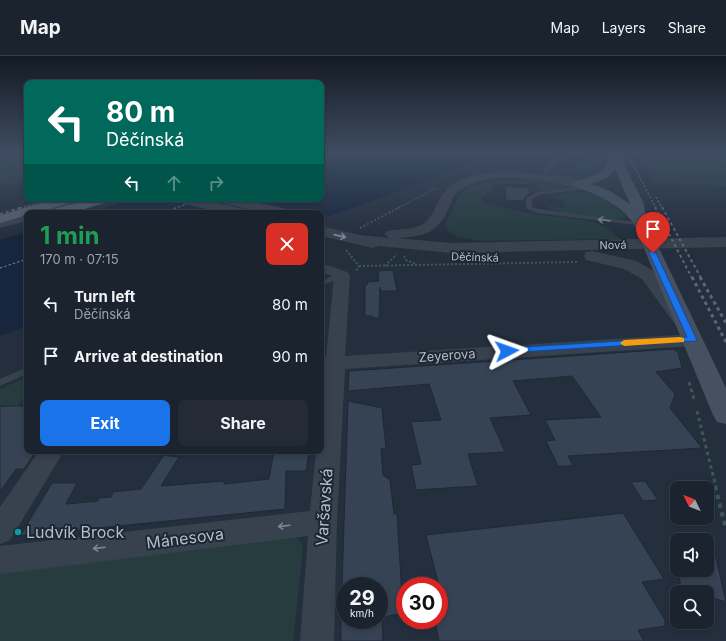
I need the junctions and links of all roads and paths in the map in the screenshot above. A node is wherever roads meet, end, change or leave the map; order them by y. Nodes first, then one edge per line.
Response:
1 (473, 181) edge
2 (560, 181) edge
3 (592, 181) edge
4 (613, 181) edge
5 (627, 181) edge
6 (443, 186) dead end
7 (585, 186) junction
8 (58, 202) edge
9 (75, 202) edge
10 (92, 202) edge
11 (193, 202) edge
12 (236, 202) edge
13 (31, 210) edge
14 (48, 210) edge
15 (66, 210) edge
16 (229, 210) edge
17 (273, 210) edge
18 (24, 212) edge
19 (0, 219) edge
20 (24, 219) edge
21 (24, 219) edge
22 (324, 221) edge
23 (0, 224) edge
24 (433, 224) junction
25 (641, 224) junction
26 (0, 230) edge
27 (324, 231) edge
28 (364, 233) junction
29 (388, 234) junction
30 (726, 242) edge
31 (455, 244) junction
32 (345, 248) dead end
33 (500, 248) junction
34 (653, 253) junction
35 (589, 259) junction
36 (418, 265) junction
37 (359, 266) junction
38 (383, 267) junction
39 (324, 268) edge
40 (342, 275) junction
41 (324, 283) edge
42 (690, 334) junction
43 (328, 363) edge
44 (24, 371) edge
45 (689, 379) dead end
46 (0, 383) edge
47 (694, 400) dead end
48 (697, 411) dead end
49 (726, 415) edge
50 (50, 454) edge
51 (323, 522) junction
52 (726, 529) edge
53 (0, 531) edge
54 (0, 560) edge
55 (317, 641) edge

1 - 24 street, Děčínská
2 - 7 street, Děčínská
3 - 7 main road, Děčínská
4 - 7 main road
5 - 25 main road
6 - 28 path
7 - 25 main road, Děčínská
25 -> 7 lane
8 - 13 main road
9 - 14 street
10 - 15 main road
11 - 16 street
12 - 17 street
18 - 19 main road
20 - 23 street
21 - 26 main road
22 - 28 street
24 - 29 street
24 - 31 street, Děčínská
25 - 34 main road, Děčínská
27 -> 28 street
28 - 29 street, Nová
28 - 33 street, Nová
28 - 35 street, Děčínská
29 - 31 street, Nová
30 - 33 street, Nová
31 - 33 street, Nová
32 - 37 path
34 - 35 street, Děčínská
34 - 42 main road, Děčínská
35 - 36 path
35 - 42 street, Děčínská
36 - 38 path
36 - 38 path
37 - 38 path
37 - 40 path
39 - 40 street
40 - 41 lane
40 - 43 street, Varšavská
42 - 43 street, Zeyerova
42 - 49 main road, Děčínská
43 - 51 street, Varšavská
44 - 46 lane
45 - 47 path
48 - 52 path
50 - 53 street
51 -> 54 street, Mánesova
51 - 55 street, Varšavská

